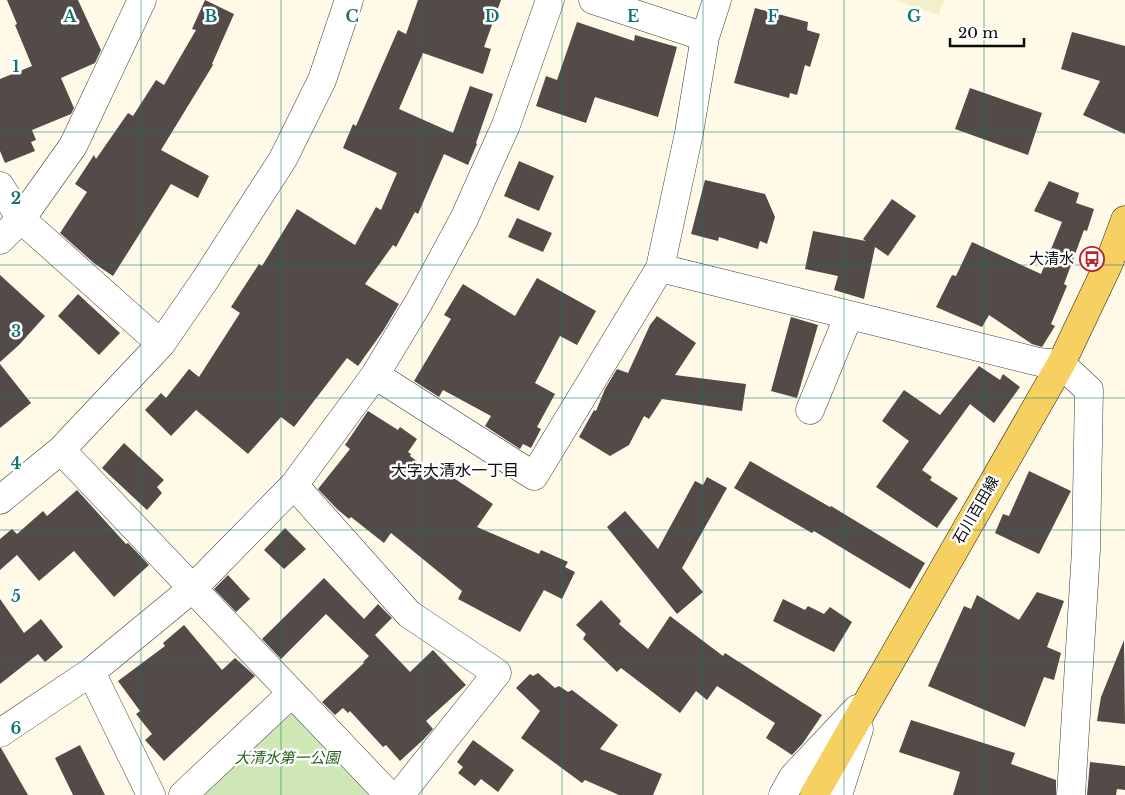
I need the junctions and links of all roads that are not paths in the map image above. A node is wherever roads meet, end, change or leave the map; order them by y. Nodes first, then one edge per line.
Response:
1 (349, 0) edge
2 (550, 0) edge
3 (593, 0) edge
4 (716, 0) edge
5 (141, 1) edge
6 (705, 37) junction
7 (0, 186) edge
8 (21, 219) junction
9 (1125, 220) edge
10 (0, 240) edge
11 (660, 268) junction
12 (849, 315) junction
13 (161, 344) junction
14 (1061, 364) junction
15 (375, 375) junction
16 (810, 410) dead end
17 (61, 450) junction
18 (294, 485) junction
19 (0, 500) edge
20 (194, 588) junction
21 (91, 672) junction
22 (292, 693) junction
23 (869, 696) junction
24 (0, 733) edge
25 (151, 795) edge
26 (183, 795) edge
27 (389, 795) edge
28 (400, 795) edge
29 (783, 795) edge
30 (814, 795) edge
31 (838, 795) edge
32 (1071, 795) edge

1 - 13 street
2 - 15 street
3 - 6 street
4 - 6 street
5 - 8 street
6 - 11 street
7 - 8 street
8 - 10 street
8 - 13 street
9 - 14 main road, 石川百田線
11 - 12 street
11 - 15 street
12 - 14 street
12 - 16 street
13 - 17 street
14 - 23 main road, 石川百田線
14 - 32 street
15 - 18 street
17 - 19 street
17 - 20 street
18 - 20 street
18 - 28 street
20 - 21 street
20 - 22 street
21 - 24 street
21 - 25 street
22 - 26 street
22 - 27 street
23 - 29 street
23 - 30 main road, 石川百田線
23 - 31 street

